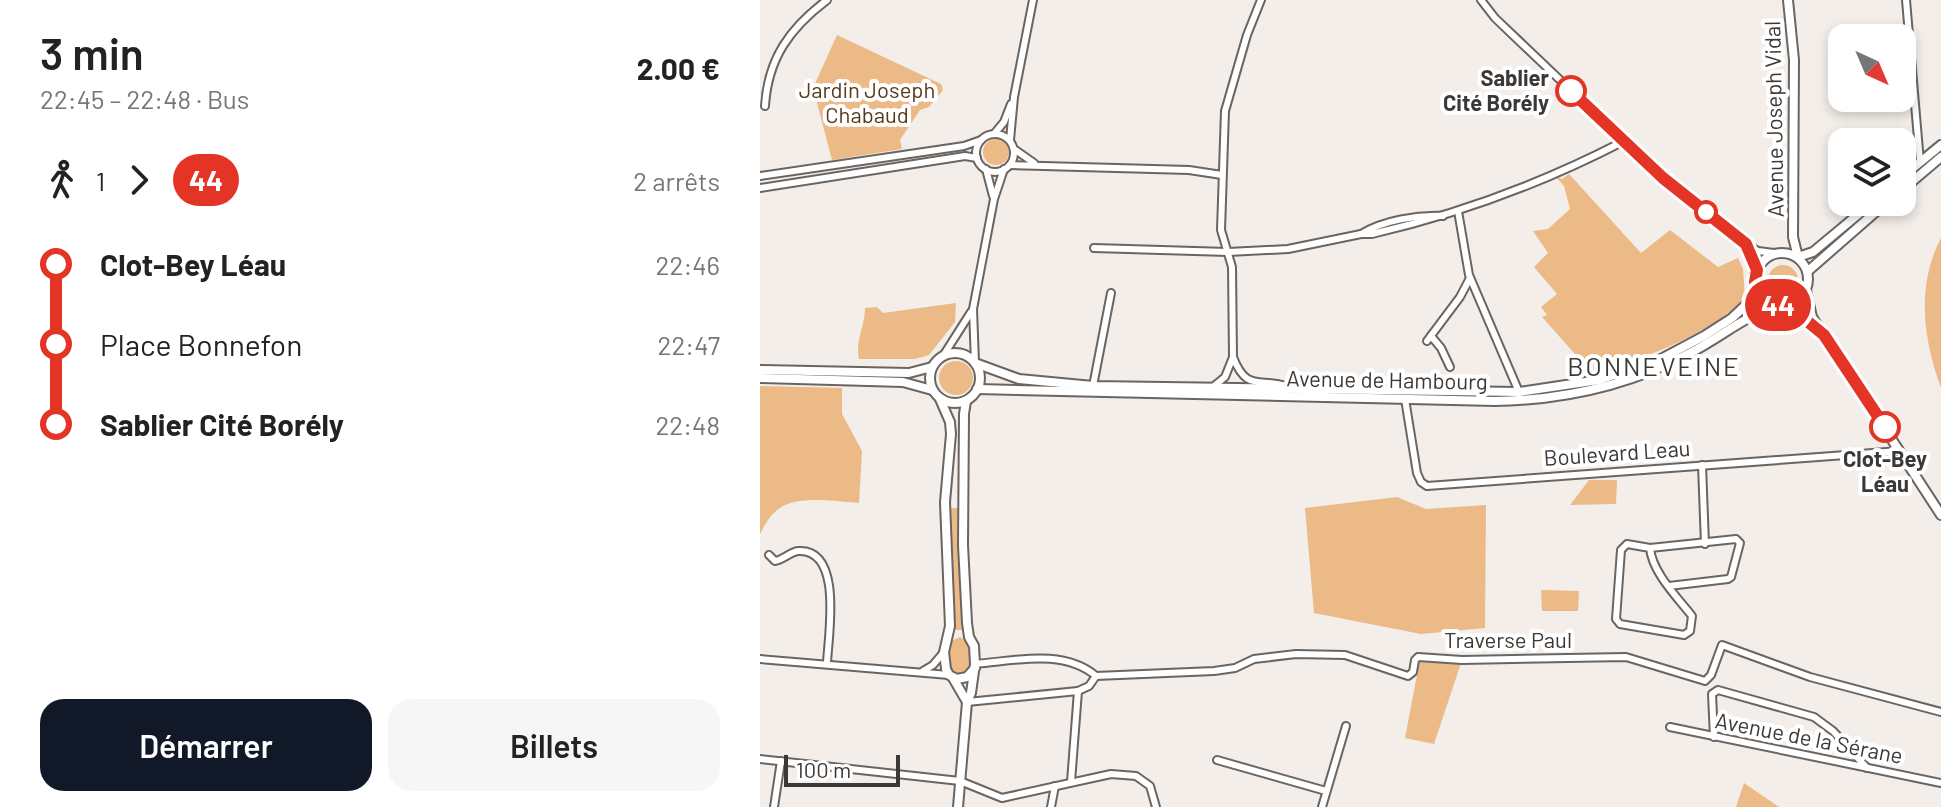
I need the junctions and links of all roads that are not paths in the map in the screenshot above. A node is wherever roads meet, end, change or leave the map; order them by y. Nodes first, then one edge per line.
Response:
1 (827, 0) edge
2 (1033, 0) edge
3 (1261, 0) edge
4 (1481, 0) edge
5 (1788, 0) edge
6 (1906, 0) edge
7 (1014, 97) junction
8 (765, 106) dead end
9 (994, 134) junction
10 (981, 140) junction
11 (1010, 140) junction
12 (1624, 141) junction
13 (1941, 145) edge
14 (1014, 148) junction
15 (1941, 157) edge
16 (977, 158) junction
17 (1920, 162) junction
18 (1038, 165) junction
19 (1916, 165) edge
20 (1007, 167) junction
21 (986, 169) junction
22 (1222, 175) junction
23 (760, 176) edge
24 (1916, 178) edge
25 (760, 188) edge
26 (994, 199) junction
27 (1458, 211) junction
28 (1856, 216) edge
29 (1871, 216) edge
30 (1793, 237) junction
31 (1746, 244) junction
32 (1094, 248) dead end
33 (1228, 252) junction
34 (1779, 253) junction
35 (1798, 257) junction
36 (1757, 270) junction
37 (1808, 271) junction
38 (1470, 278) junction
39 (1757, 287) junction
40 (1806, 290) junction
41 (1111, 293) dead end
42 (1779, 305) junction
43 (973, 309) junction
44 (1824, 335) junction
45 (943, 356) junction
46 (1233, 357) junction
47 (975, 363) junction
48 (932, 367) junction
49 (1450, 367) dead end
50 (760, 370) edge
51 (760, 378) edge
52 (1093, 386) junction
53 (1214, 386) junction
54 (1294, 388) junction
55 (977, 389) junction
56 (932, 390) junction
57 (1519, 392) junction
58 (940, 399) junction
59 (1405, 399) junction
60 (966, 401) junction
61 (1900, 451) junction
62 (1702, 465) junction
63 (945, 495) junction
64 (962, 495) junction
65 (1941, 515) edge
66 (1705, 544) junction
67 (1650, 548) junction
68 (769, 555) dead end
69 (1669, 586) junction
70 (969, 637) junction
71 (948, 638) junction
72 (944, 652) junction
73 (760, 659) edge
74 (827, 663) junction
75 (975, 666) junction
76 (923, 671) junction
77 (951, 676) junction
78 (1096, 676) junction
79 (1078, 691) junction
80 (967, 702) junction
81 (1941, 712) edge
82 (1346, 726) dead end
83 (1670, 727) dead end
84 (1714, 737) junction
85 (760, 759) edge
86 (1217, 760) dead end
87 (781, 761) junction
88 (1867, 768) junction
89 (960, 781) junction
90 (1071, 782) junction
91 (1941, 783) edge
92 (1055, 786) junction
93 (1326, 791) junction
94 (774, 807) edge
95 (958, 807) edge
96 (1051, 807) edge
97 (1156, 807) edge
98 (1322, 807) edge

1 - 8 street
2 - 7 street
3 - 22 street
4 - 12 street
5 - 30 street, Avenue Joseph Vidal
6 - 17 street
7 - 9 street
7 - 11 street
9 - 10 street
9 - 11 street
10 - 16 street
10 - 23 street
11 - 14 street
12 - 27 street
12 - 31 street
13 - 17 street
14 - 18 street
14 - 20 street
15 - 24 street
16 - 21 street
16 - 25 street
17 - 19 street
18 - 20 street
18 - 22 street
20 - 21 street
20 - 26 street
21 - 26 street
22 - 33 street
26 - 43 street
27 - 33 street
27 - 38 street
28 - 35 street
29 - 37 street
30 - 34 street, Avenue Joseph Vidal
30 - 35 street, Avenue Joseph Vidal
31 - 34 street
31 - 36 street
32 - 33 street
33 - 46 street
34 - 35 street
34 - 36 street
35 - 37 street
36 - 39 street
37 - 40 street
38 - 49 street
38 - 57 street
39 - 42 street
39 - 57 street, Avenue de Hambourg
40 - 42 street
40 - 44 street
41 - 52 street
42 - 44 street
42 - 59 street, Avenue de Hambourg
43 - 45 street
43 - 47 street
44 - 61 street
45 - 47 street
45 - 48 street
46 - 53 street
46 - 54 street
47 - 52 street, Avenue de Hambourg
47 - 55 street
48 - 50 street
48 - 56 street
51 - 56 street
52 - 53 street, Avenue de Hambourg
53 - 54 street, Avenue de Hambourg
54 - 57 street, Avenue de Hambourg
55 - 59 street, Avenue de Hambourg
55 - 60 street
56 - 58 street
58 - 60 street
58 - 63 street
59 - 62 street, Boulevard Leau
60 - 64 street
61 - 62 street, Boulevard Leau
61 - 65 street
62 - 66 street
63 - 64 street
63 - 71 street
64 - 70 street
66 - 67 street
66 - 69 street
67 - 69 street
67 - 69 street
68 - 74 street
70 - 71 street
70 - 75 street
71 - 72 street
72 - 76 street
72 - 77 street
73 - 74 street
74 - 76 street
75 - 77 street
75 - 78 street
75 - 80 street
76 - 77 street
77 - 80 street
78 - 79 street
78 - 81 street, Traverse Paul
79 - 80 street
79 - 90 street
80 - 89 street
82 - 93 street
83 - 84 street, Avenue de la Sérane
84 - 88 street, Avenue de la Sérane
84 - 88 street
85 - 87 street
86 - 93 street
87 - 89 street
87 - 94 street
88 - 91 street, Avenue de la Sérane
89 - 92 street
89 - 95 street
90 - 92 street
90 - 97 street
92 - 96 street
93 - 98 street

